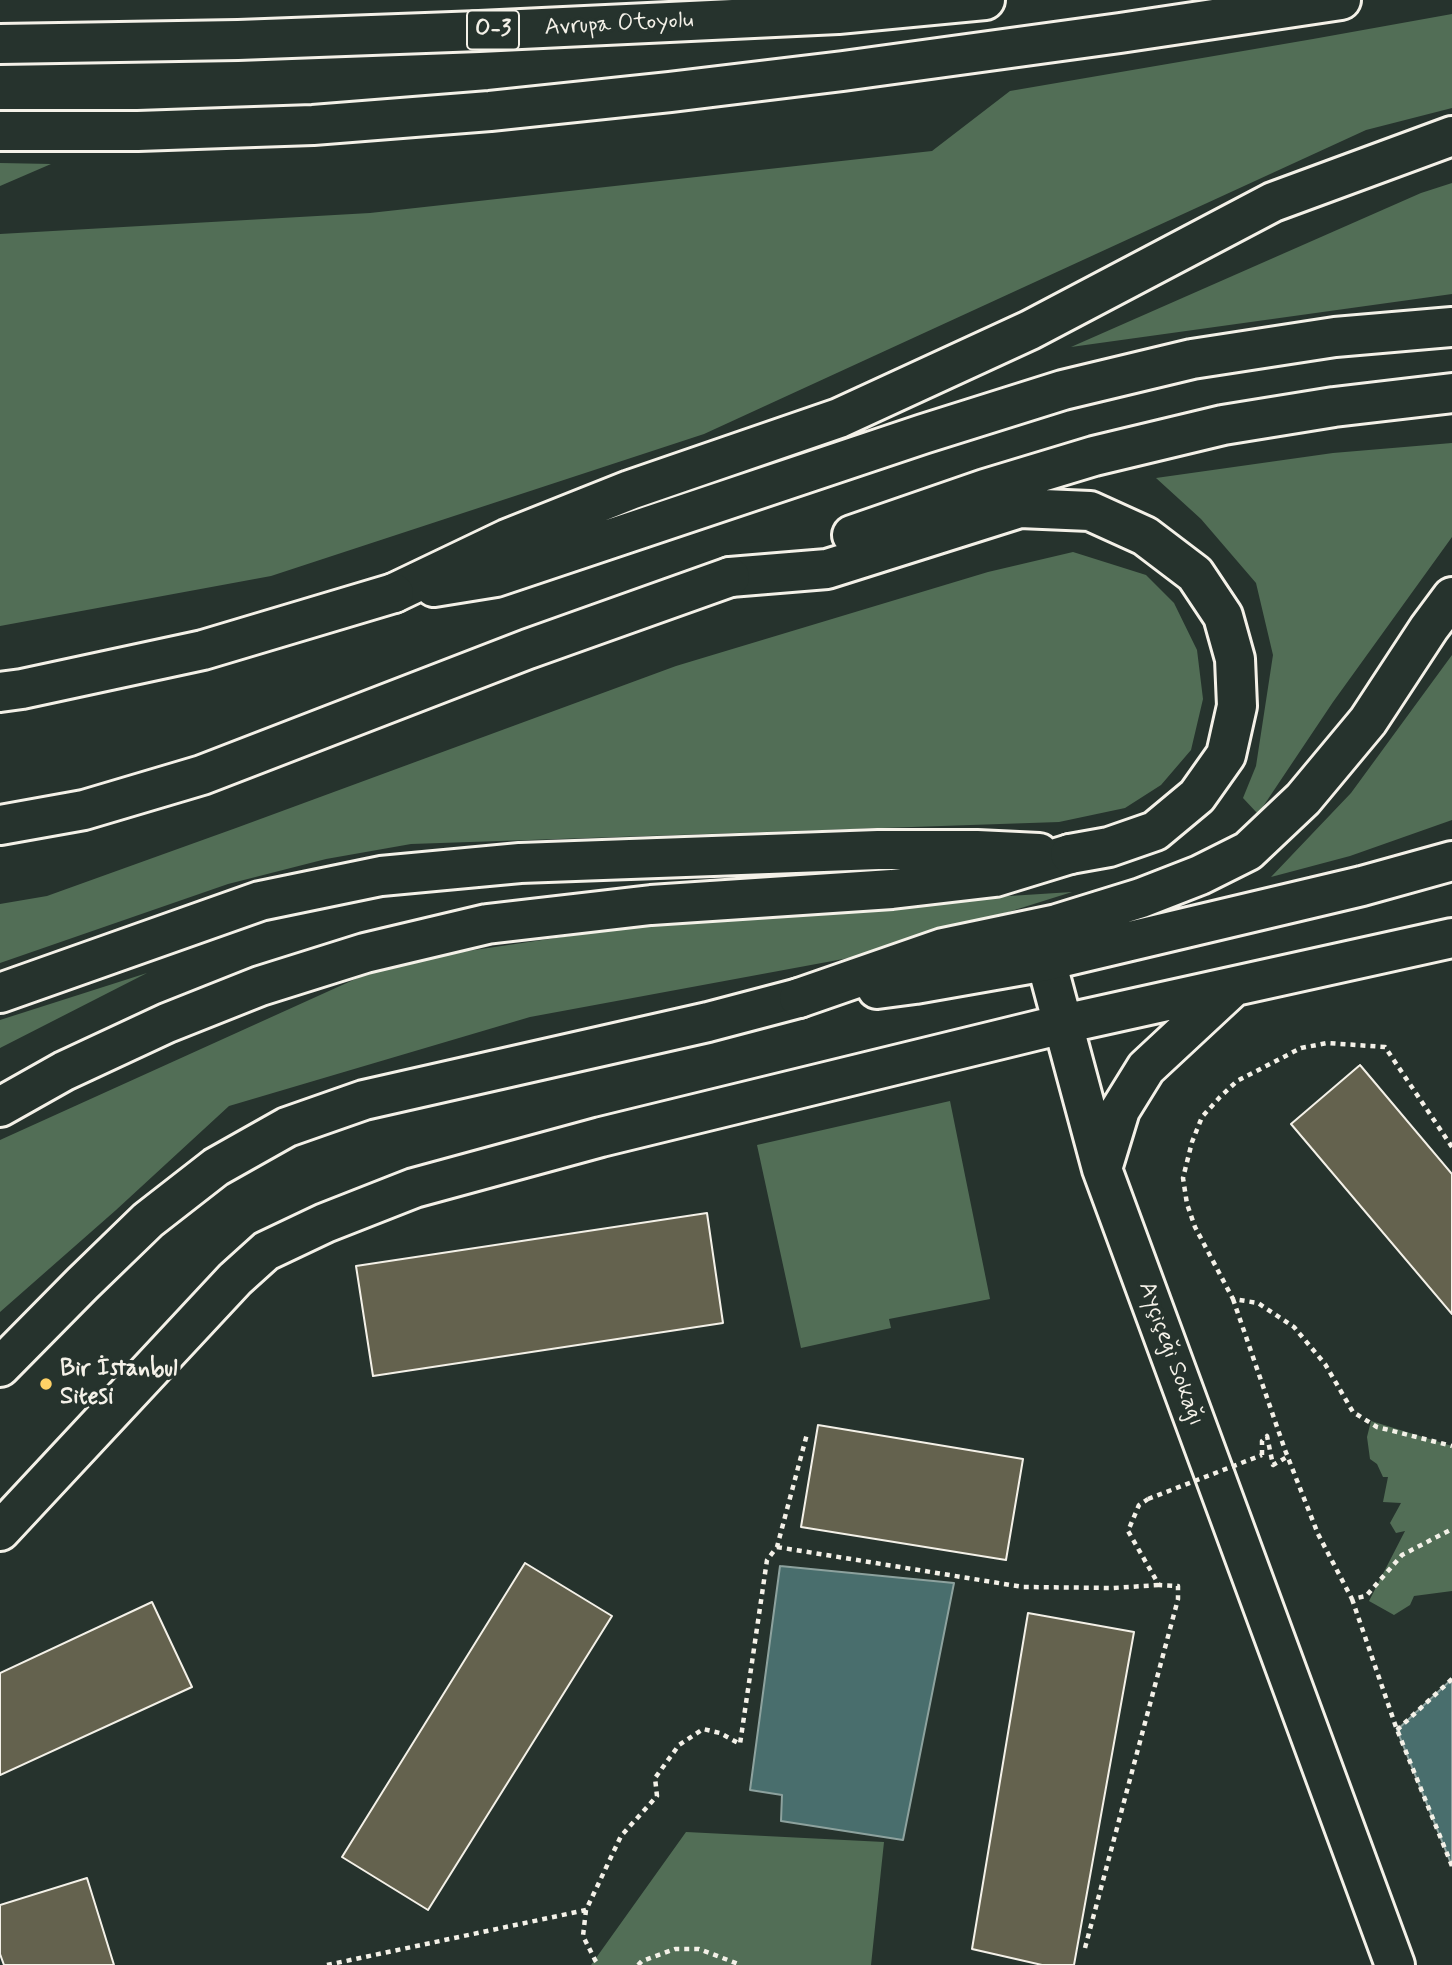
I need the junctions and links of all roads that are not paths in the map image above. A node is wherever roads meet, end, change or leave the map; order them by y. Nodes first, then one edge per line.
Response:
1 (985, 0) edge
2 (1341, 0) edge
3 (0, 44) edge
4 (0, 131) edge
5 (1452, 136) edge
6 (1452, 327) edge
7 (1452, 393) edge
8 (730, 576) junction
9 (394, 593) junction
10 (1452, 597) edge
11 (0, 692) edge
12 (0, 825) edge
13 (1070, 854) junction
14 (1452, 861) edge
15 (1452, 938) edge
16 (1046, 961) junction
17 (1234, 986) junction
18 (0, 993) edge
19 (799, 998) junction
20 (1063, 1024) junction
21 (0, 1107) edge
22 (1102, 1169) junction
23 (0, 1367) edge
24 (0, 1531) edge
25 (1395, 1965) edge

1 - 3 main road, Avrupa Otoyolu / O-3
2 - 4 main road
5 - 9 main road
6 - 9 main road
7 - 8 main road
8 - 12 main road
8 - 13 main road
9 - 11 main road
10 - 19 main road
13 - 18 main road
13 - 21 main road
14 - 16 main road
15 - 17 main road
16 - 19 main road
16 - 20 main road, Ayçiçeği Sokağı
17 - 20 main road
17 - 22 main road
19 - 23 main road
20 - 22 main road, Ayçiçeği Sokağı
20 - 24 main road
22 - 25 main road, Ayçiçeği Sokağı

